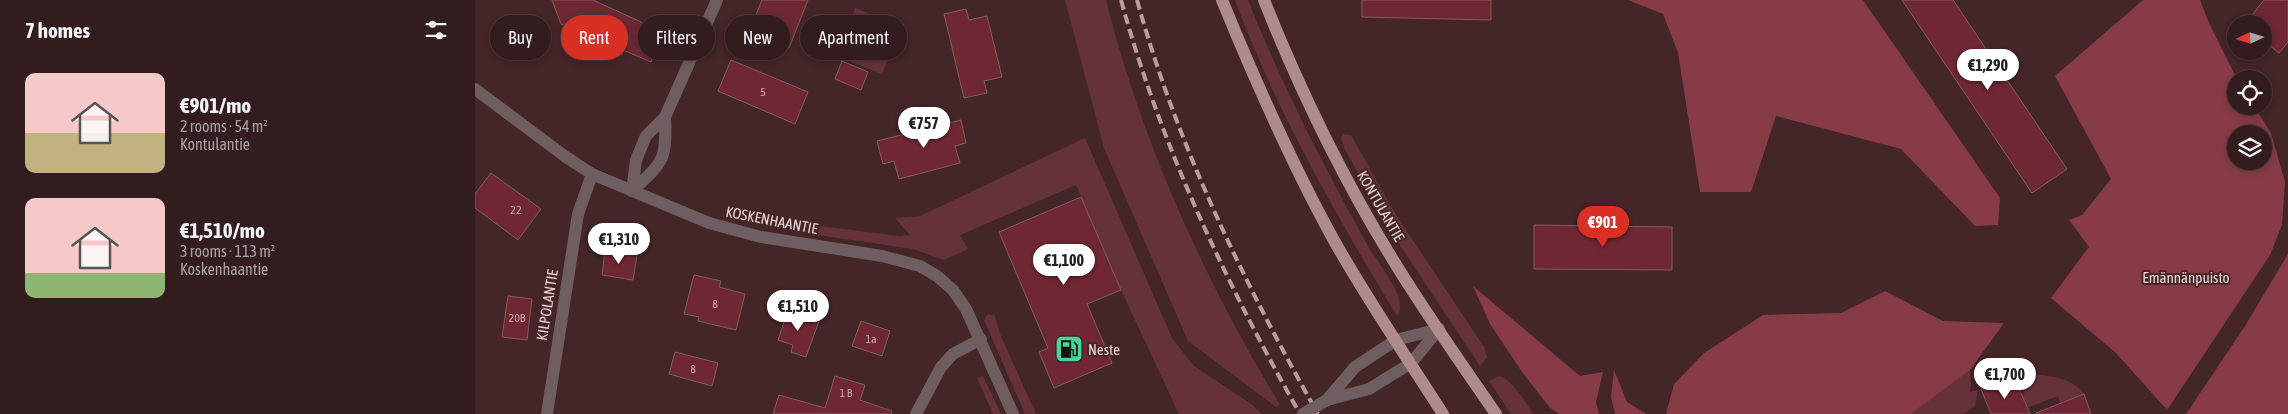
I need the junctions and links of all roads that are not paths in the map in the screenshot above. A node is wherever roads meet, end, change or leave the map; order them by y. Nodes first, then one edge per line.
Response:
1 (717, 0) edge
2 (1223, 0) edge
3 (1264, 0) edge
4 (475, 89) edge
5 (665, 117) junction
6 (592, 174) junction
7 (632, 191) junction
8 (1439, 329) junction
9 (981, 339) junction
10 (1396, 340) junction
11 (1411, 363) junction
12 (1327, 400) junction
13 (547, 414) edge
14 (916, 414) edge
15 (1013, 414) edge
16 (1303, 414) edge
17 (1443, 414) edge
18 (1496, 414) edge

1 - 5 street
2 - 10 main road
3 - 8 main road, KONTULANTIE
4 - 6 street, KOSKENHAANTIE
5 - 7 street
5 - 7 street
6 - 7 street, KOSKENHAANTIE
6 - 13 street, KILPOLANTIE
7 - 9 street, KOSKENHAANTIE
8 - 10 street
8 - 11 street
8 - 18 main road, KONTULANTIE
9 - 14 street
9 - 15 street, KOSKENHAANTIE
10 - 11 main road
10 - 12 street
11 - 12 street
11 - 17 main road
12 - 16 street, bridge

